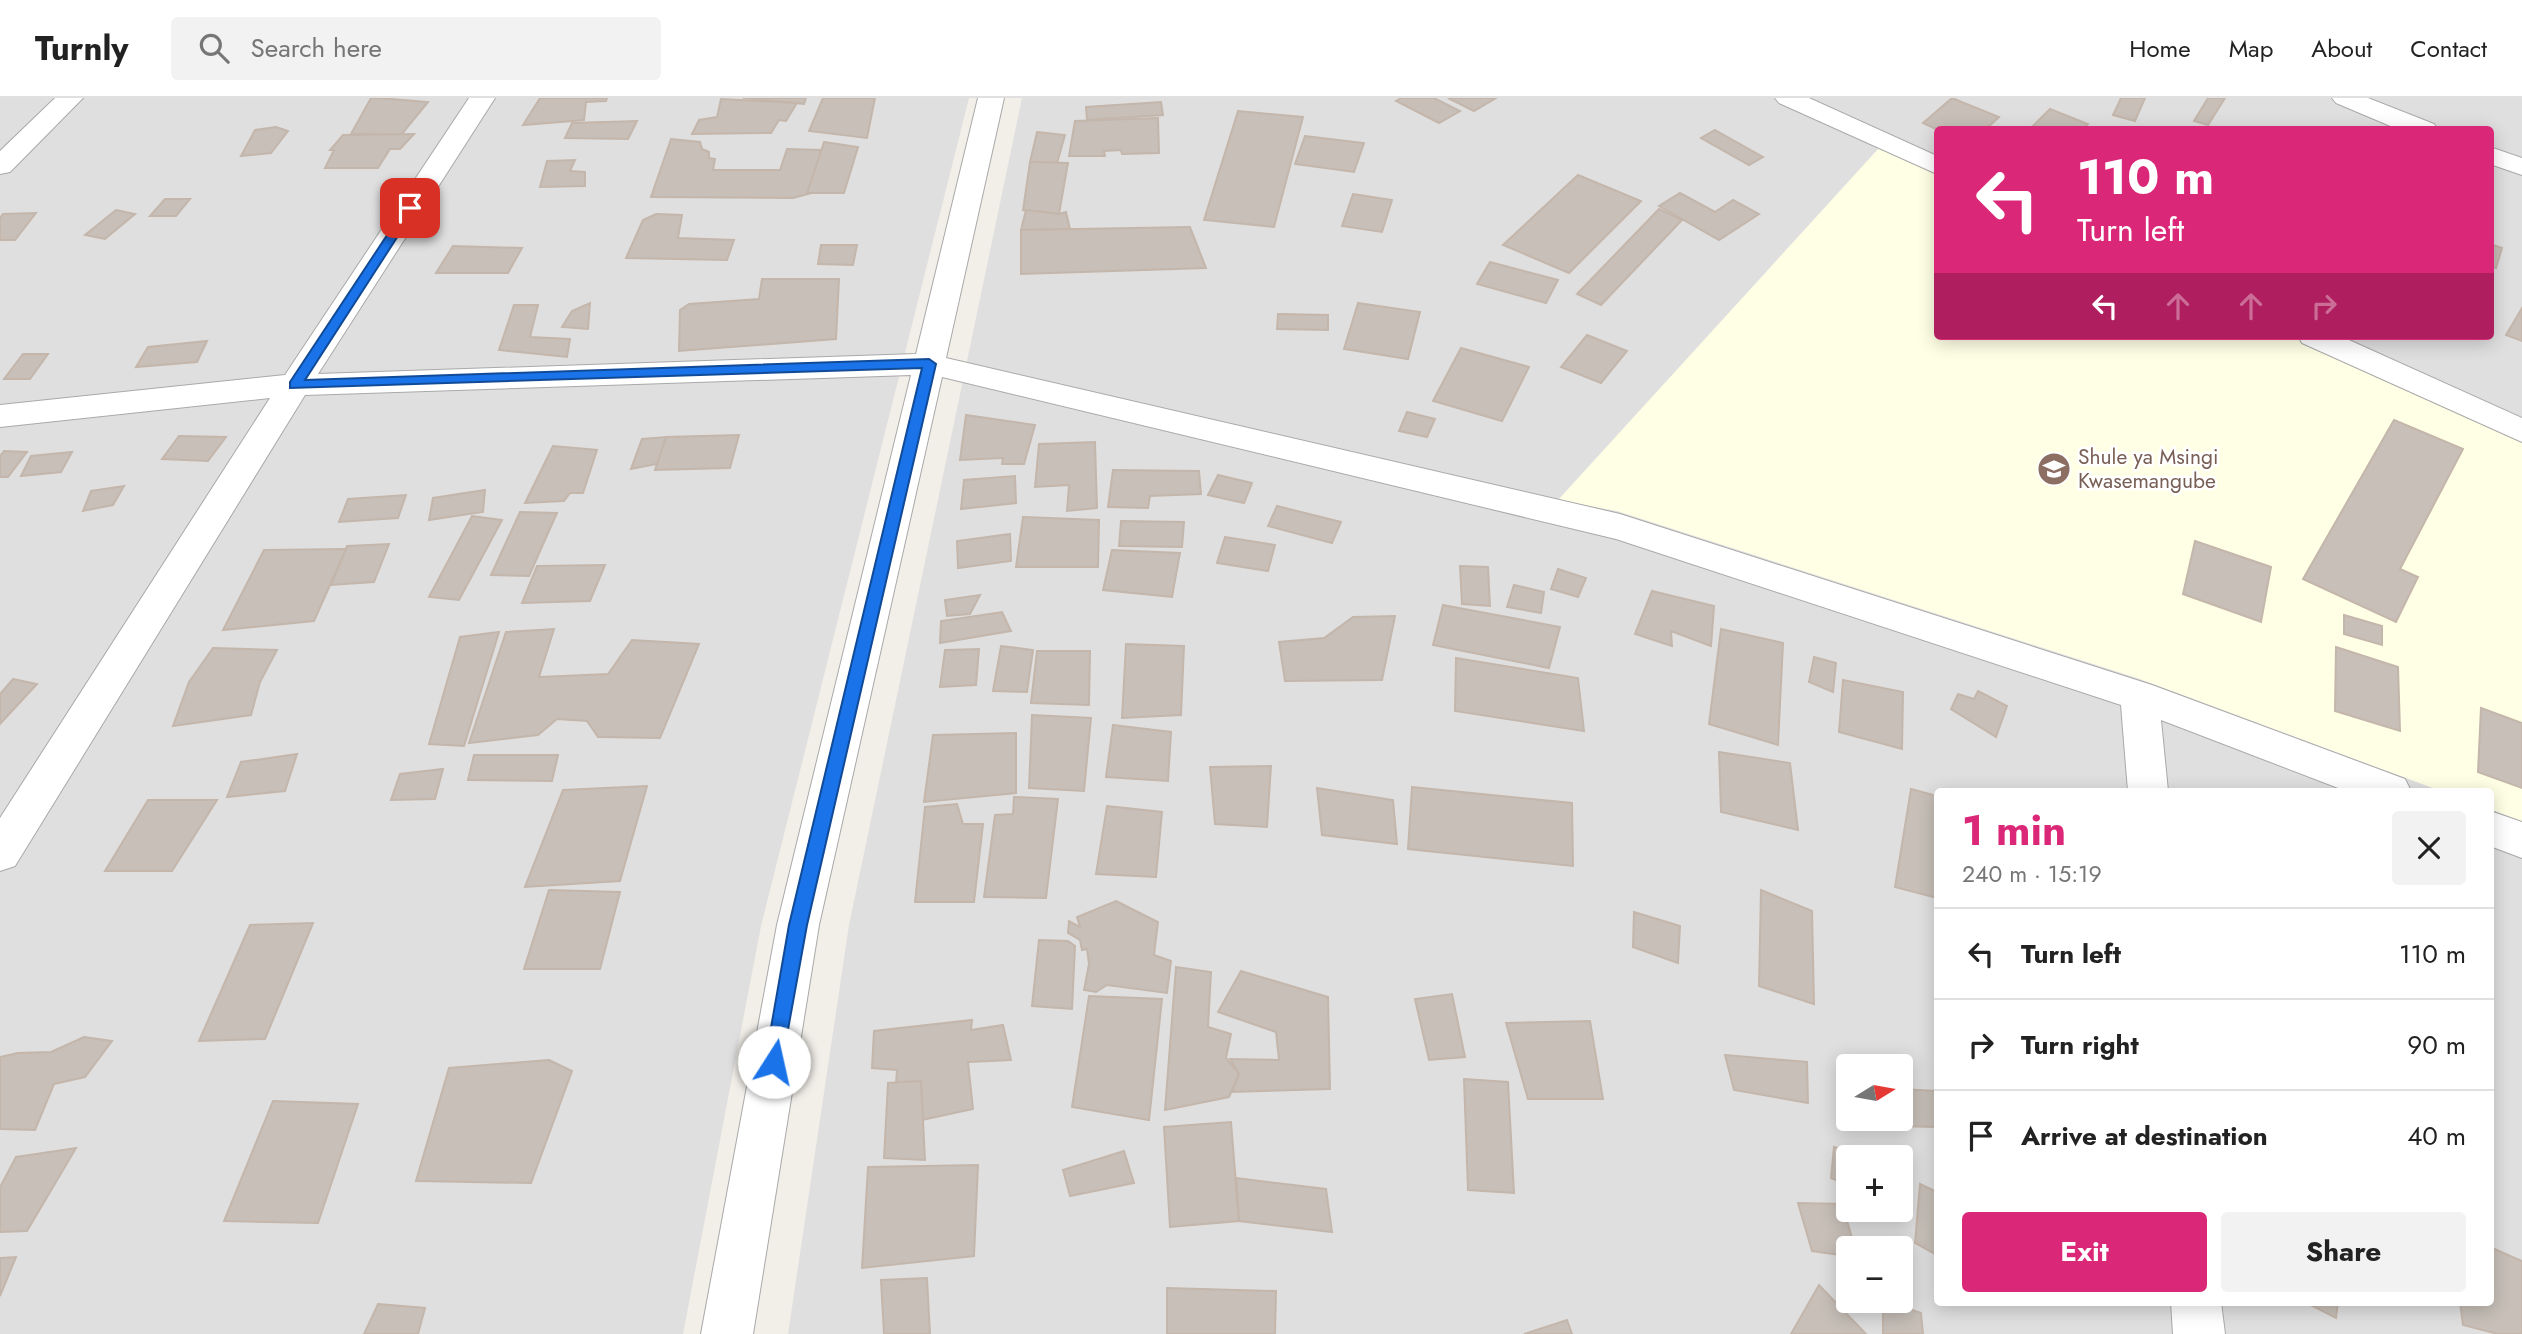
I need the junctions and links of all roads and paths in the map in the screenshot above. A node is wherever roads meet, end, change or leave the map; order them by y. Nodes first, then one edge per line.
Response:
1 (70, 98) edge
2 (482, 98) edge
3 (991, 98) edge
4 (1788, 98) edge
5 (2345, 98) edge
6 (2415, 126) edge
7 (2494, 156) edge
8 (1934, 165) edge
9 (0, 166) edge
10 (2522, 167) edge
11 (2322, 340) edge
12 (929, 364) junction
13 (295, 385) junction
14 (0, 416) edge
15 (2522, 431) edge
16 (2139, 696) junction
17 (2148, 788) edge
18 (2383, 788) edge
19 (2494, 830) edge
20 (2522, 840) edge
21 (0, 853) edge
22 (2196, 1306) edge
23 (727, 1334) edge
24 (2199, 1334) edge

1 - 9 street
2 - 13 street
3 - 12 street
4 - 8 street
5 - 6 street
7 - 10 street
11 - 15 street
12 - 13 street
12 - 16 street
12 - 23 street
13 - 14 street
13 - 21 street
16 - 17 street
16 - 18 street
19 - 20 street
22 - 24 street

